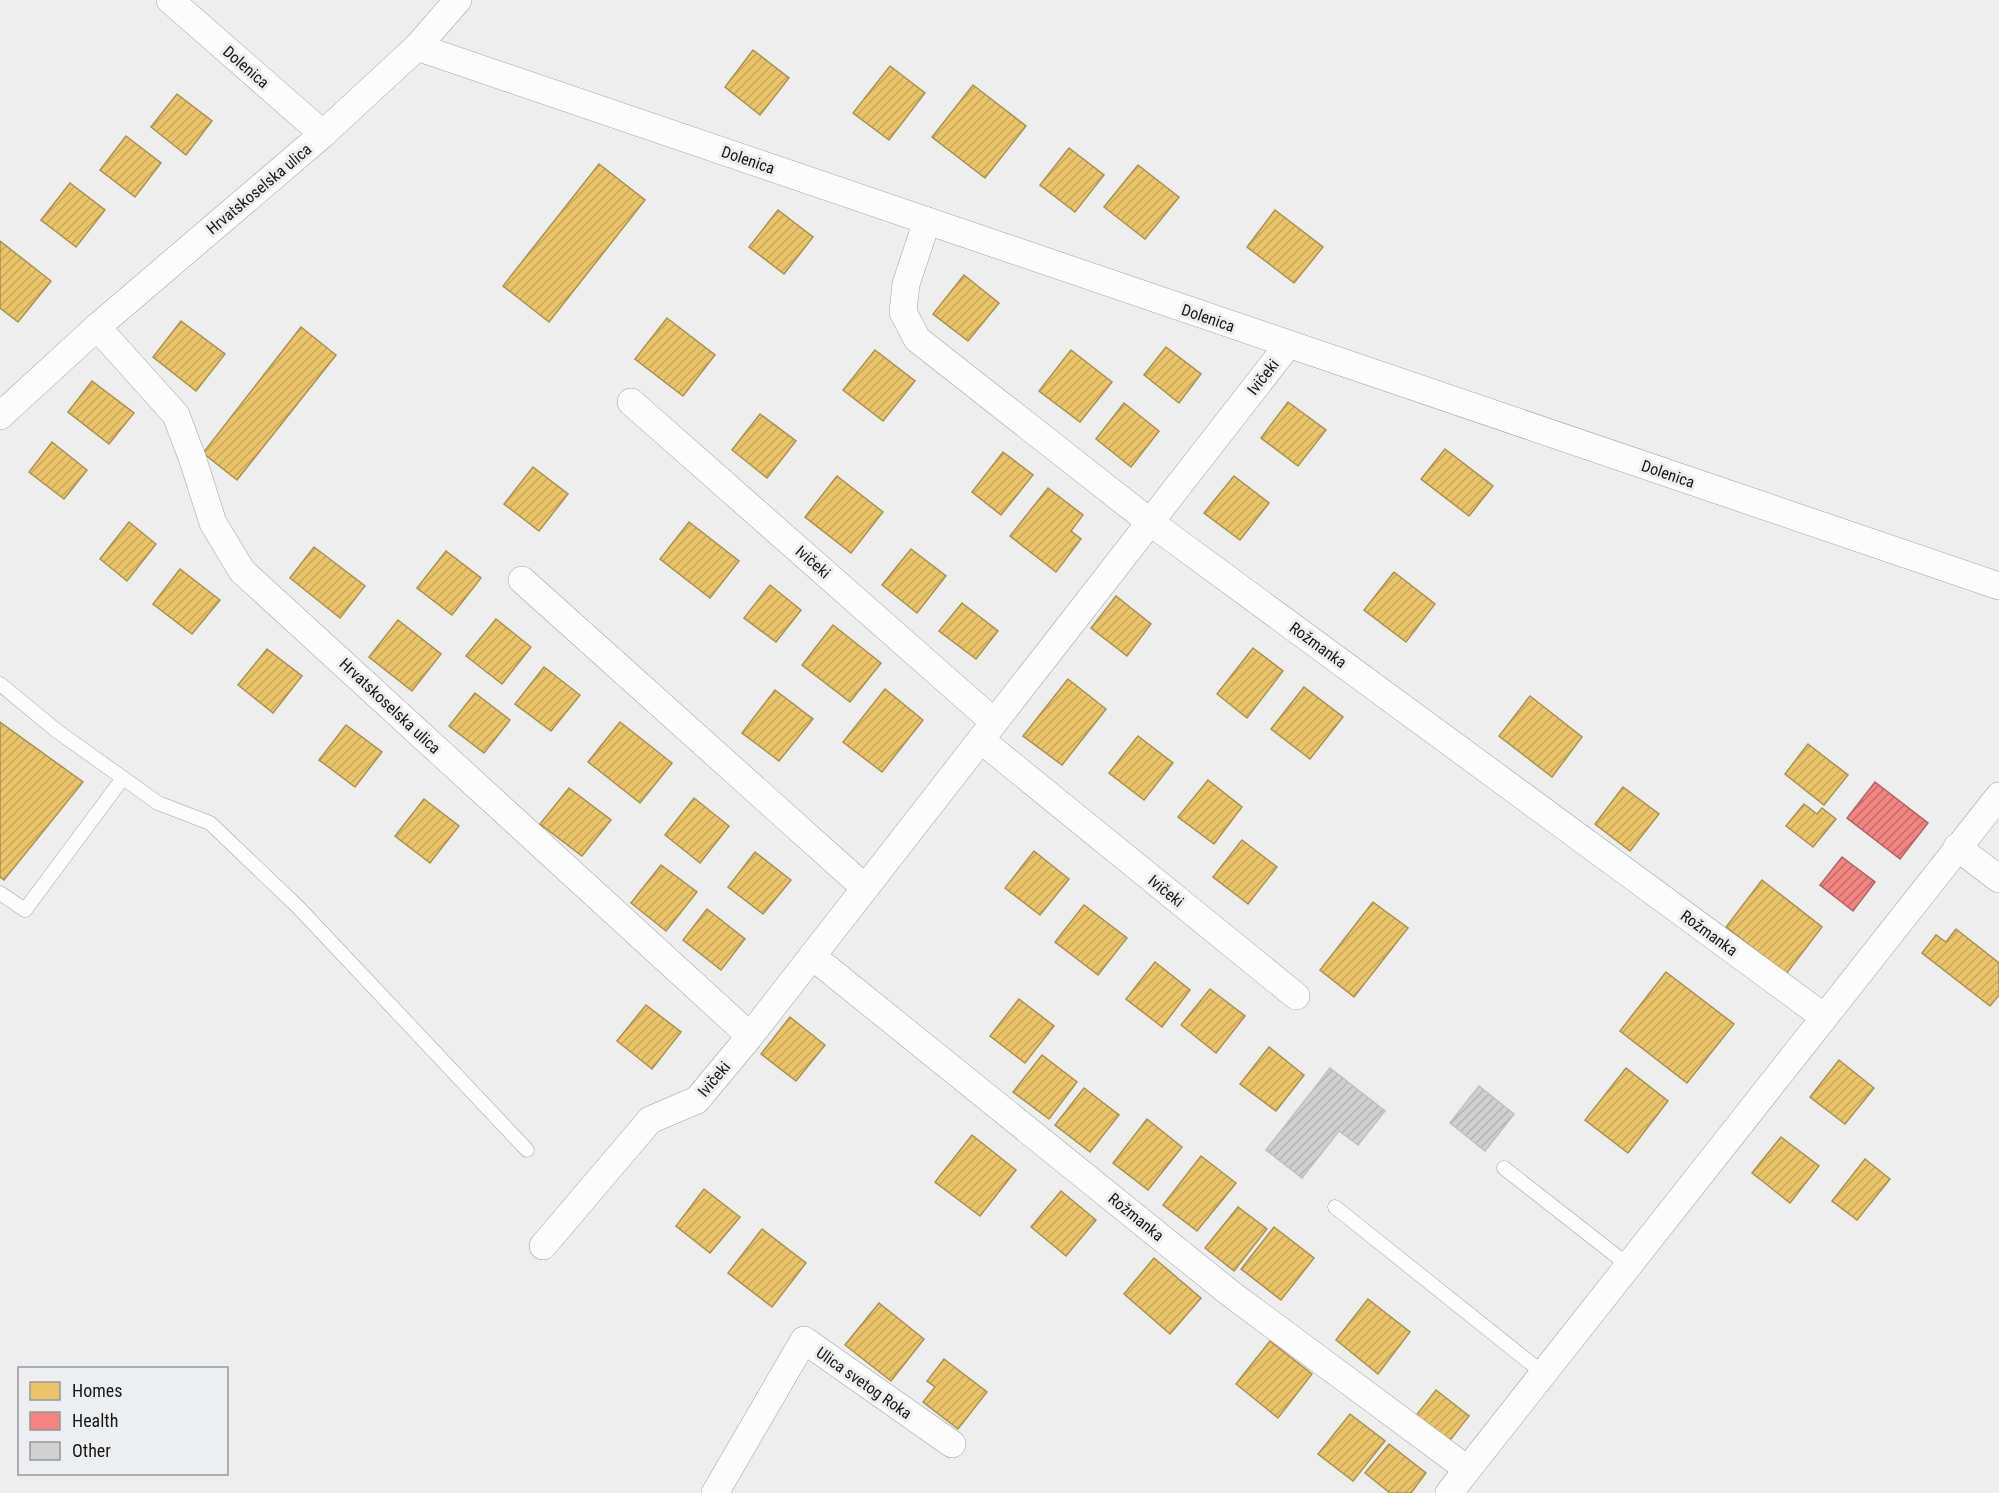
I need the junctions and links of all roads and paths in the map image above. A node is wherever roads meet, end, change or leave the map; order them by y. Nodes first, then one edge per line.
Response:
1 (170, 0) edge
2 (458, 0) edge
3 (417, 47) junction
4 (323, 134) junction
5 (927, 222) junction
6 (97, 327) junction
7 (1288, 345) junction
8 (632, 402) dead end
9 (0, 416) edge
10 (1150, 522) junction
11 (522, 580) dead end
12 (1999, 586) edge
13 (0, 684) edge
14 (987, 731) junction
15 (123, 778) junction
16 (1999, 796) edge
17 (1958, 847) junction
18 (1999, 879) edge
19 (865, 888) junction
20 (0, 893) edge
21 (812, 956) junction
22 (1296, 996) dead end
23 (1824, 1017) junction
24 (750, 1036) junction
25 (528, 1150) dead end
26 (1504, 1168) dead end
27 (1335, 1207) dead end
28 (543, 1246) dead end
29 (1628, 1266) junction
30 (1543, 1373) junction
31 (952, 1444) dead end
32 (1467, 1469) junction
33 (715, 1493) edge
34 (1449, 1493) edge

1 - 4 street, Dolenica
2 - 3 street, Hrvatskoselska ulica
3 - 4 street, Hrvatskoselska ulica
3 - 5 street, Dolenica
4 - 6 street, Hrvatskoselska ulica
5 - 7 street, Dolenica
5 - 10 street, Rožmanka
6 - 9 street, Hrvatskoselska ulica
6 - 24 street, Hrvatskoselska ulica
7 - 10 street, Ivičeki
7 - 12 street, Dolenica
8 - 14 street, Ivičeki
10 - 14 street, Ivičeki
10 - 23 street, Rožmanka
11 - 19 street
13 - 15 lane
14 - 19 street, Ivičeki
14 - 22 street, Ivičeki
15 - 20 lane
15 - 25 lane
16 - 17 street
17 - 18 street
17 - 23 street
19 - 21 street, Ivičeki
21 - 24 street, Ivičeki
21 - 32 street, Rožmanka
23 - 29 street
24 - 28 street, Ivičeki
26 - 29 lane
27 - 30 lane
29 - 30 street
30 - 32 street
31 - 33 street, Ulica svetog Roka
32 - 34 street

